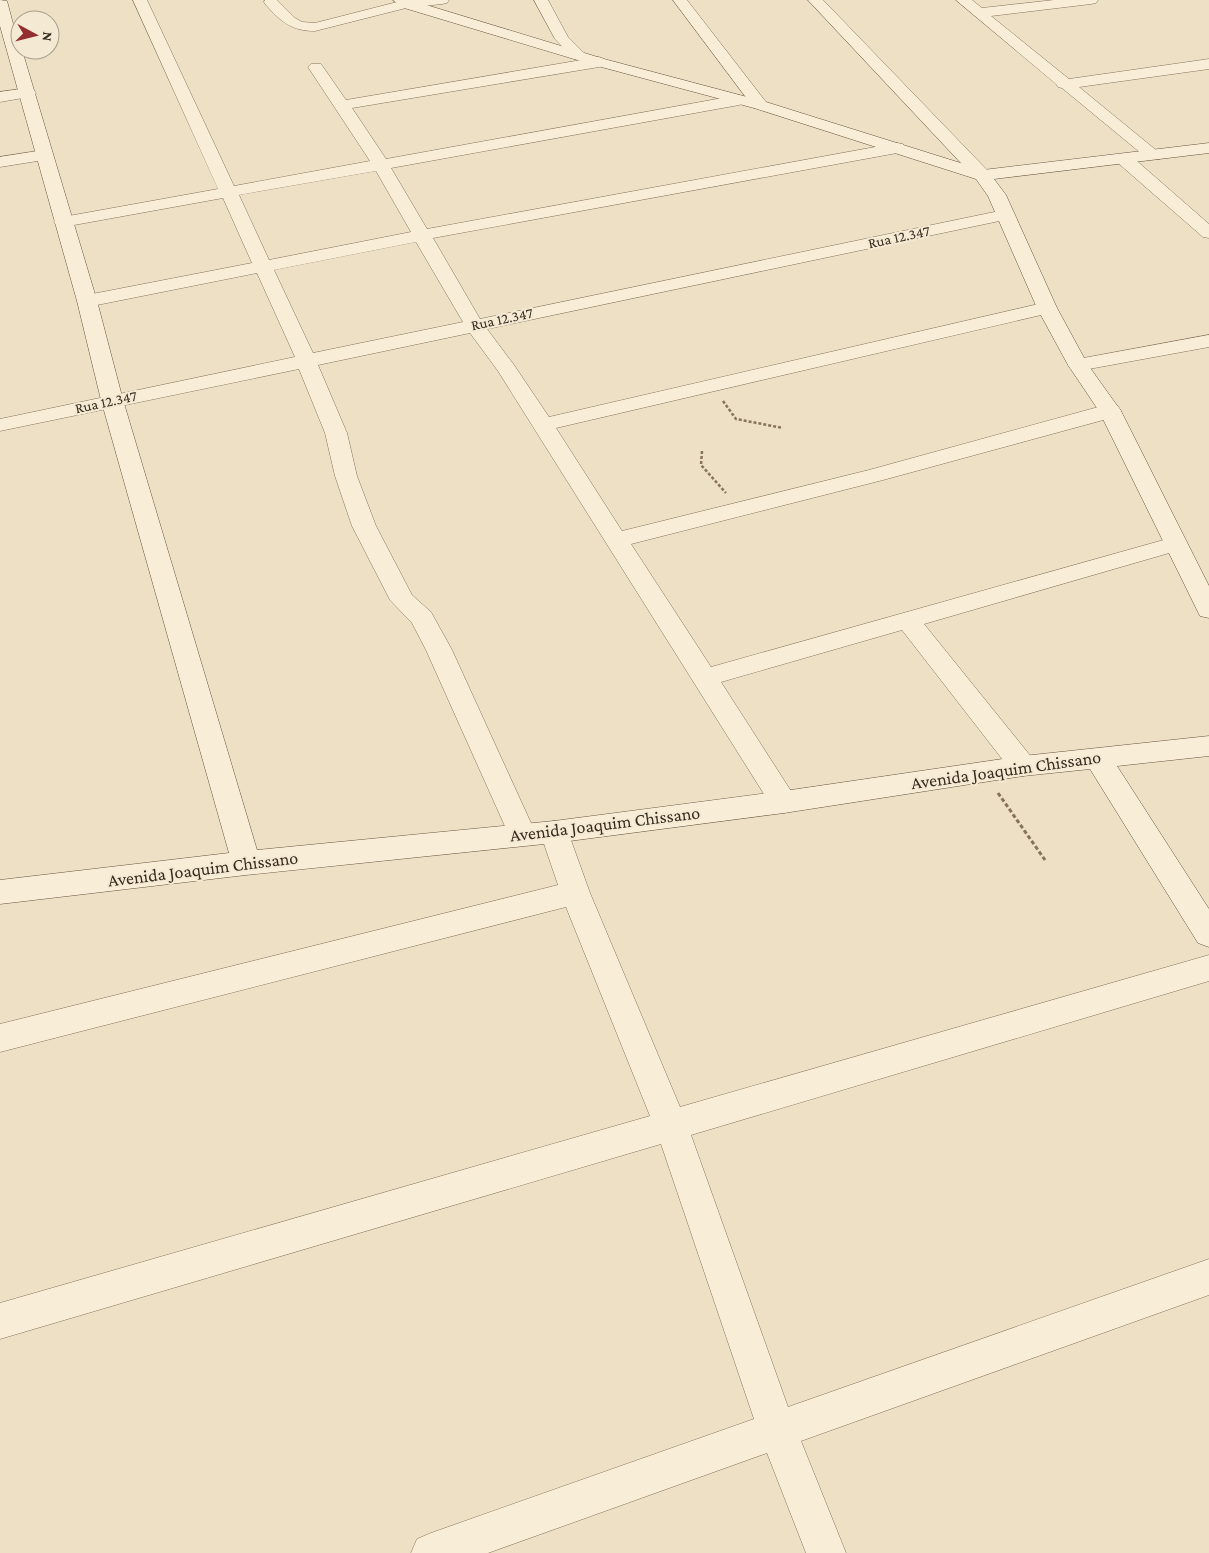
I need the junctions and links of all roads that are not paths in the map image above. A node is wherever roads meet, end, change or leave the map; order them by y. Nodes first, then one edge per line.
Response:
1 (140, 0) edge
2 (442, 0) edge
3 (541, 0) edge
4 (680, 0) edge
5 (815, 0) edge
6 (963, 0) edge
7 (1091, 0) edge
8 (271, 2) dead end
9 (403, 2) edge
10 (1, 9) edge
11 (978, 13) junction
12 (579, 56) junction
13 (599, 62) junction
14 (1209, 64) edge
15 (316, 67) dead end
16 (1064, 84) junction
17 (28, 93) junction
18 (0, 97) edge
19 (739, 100) junction
20 (343, 105) junction
21 (760, 105) junction
22 (897, 148) junction
23 (1209, 148) edge
24 (44, 155) junction
25 (1154, 155) junction
26 (1124, 159) junction
27 (0, 162) edge
28 (380, 163) junction
29 (982, 175) junction
30 (229, 191) junction
31 (1004, 215) junction
32 (63, 222) junction
33 (1209, 233) edge
34 (422, 235) junction
35 (264, 268) junction
36 (87, 301) junction
37 (1047, 308) junction
38 (474, 325) junction
39 (1209, 341) edge
40 (306, 360) junction
41 (1078, 365) junction
42 (112, 400) junction
43 (1110, 411) junction
44 (543, 424) junction
45 (0, 425) edge
46 (615, 540) junction
47 (1176, 544) junction
48 (1209, 610) edge
49 (907, 619) junction
50 (704, 678) junction
51 (1209, 746) edge
52 (1097, 757) junction
53 (1022, 766) junction
54 (784, 802) junction
55 (538, 833) junction
56 (246, 863) junction
57 (0, 892) edge
58 (575, 893) junction
59 (1209, 934) edge
60 (1209, 968) edge
61 (0, 1038) edge
62 (671, 1125) junction
63 (1209, 1277) edge
64 (0, 1321) edge
65 (778, 1430) junction
66 (431, 1553) edge
67 (826, 1553) edge

1 - 30 street
2 - 9 street
3 - 12 street
4 - 21 street
5 - 29 street
6 - 11 street
7 - 11 street
8 - 9 street
9 - 12 street
10 - 17 street
11 - 16 street
12 - 13 street
13 - 19 street
13 - 20 street
14 - 16 street
15 - 20 street
16 - 25 street
17 - 18 street
17 - 24 street
19 - 21 street
19 - 28 street
20 - 28 street
21 - 22 street
22 - 29 street
22 - 34 street
23 - 25 street
24 - 27 street
24 - 32 street
25 - 26 street
26 - 29 street
26 - 33 street
28 - 30 street
28 - 34 street
29 - 31 street
30 - 32 street
30 - 35 street
31 - 37 street
31 - 38 street, Rua 12.347
32 - 36 street
34 - 35 street
34 - 38 street
35 - 36 street
35 - 40 street
36 - 42 street
37 - 41 street
37 - 44 street
38 - 40 street, Rua 12.347
38 - 44 street
39 - 41 street
40 - 42 street, Rua 12.347
40 - 55 street
41 - 43 street
42 - 45 street, Rua 12.347
42 - 56 street
43 - 46 street
43 - 47 street
44 - 46 street
46 - 50 street
47 - 48 street
47 - 49 street
49 - 50 street
49 - 53 street
50 - 54 street
51 - 52 street, Avenida Joaquim Chissano
52 - 53 street, Avenida Joaquim Chissano
52 - 59 street
53 - 54 street, Avenida Joaquim Chissano
54 - 55 street, Avenida Joaquim Chissano
55 - 56 street, Avenida Joaquim Chissano
55 - 58 street
56 - 57 street, Avenida Joaquim Chissano
58 - 61 street
58 - 62 street
60 - 62 street
62 - 64 street
62 - 65 street
63 - 65 street
65 - 66 street
65 - 67 street

